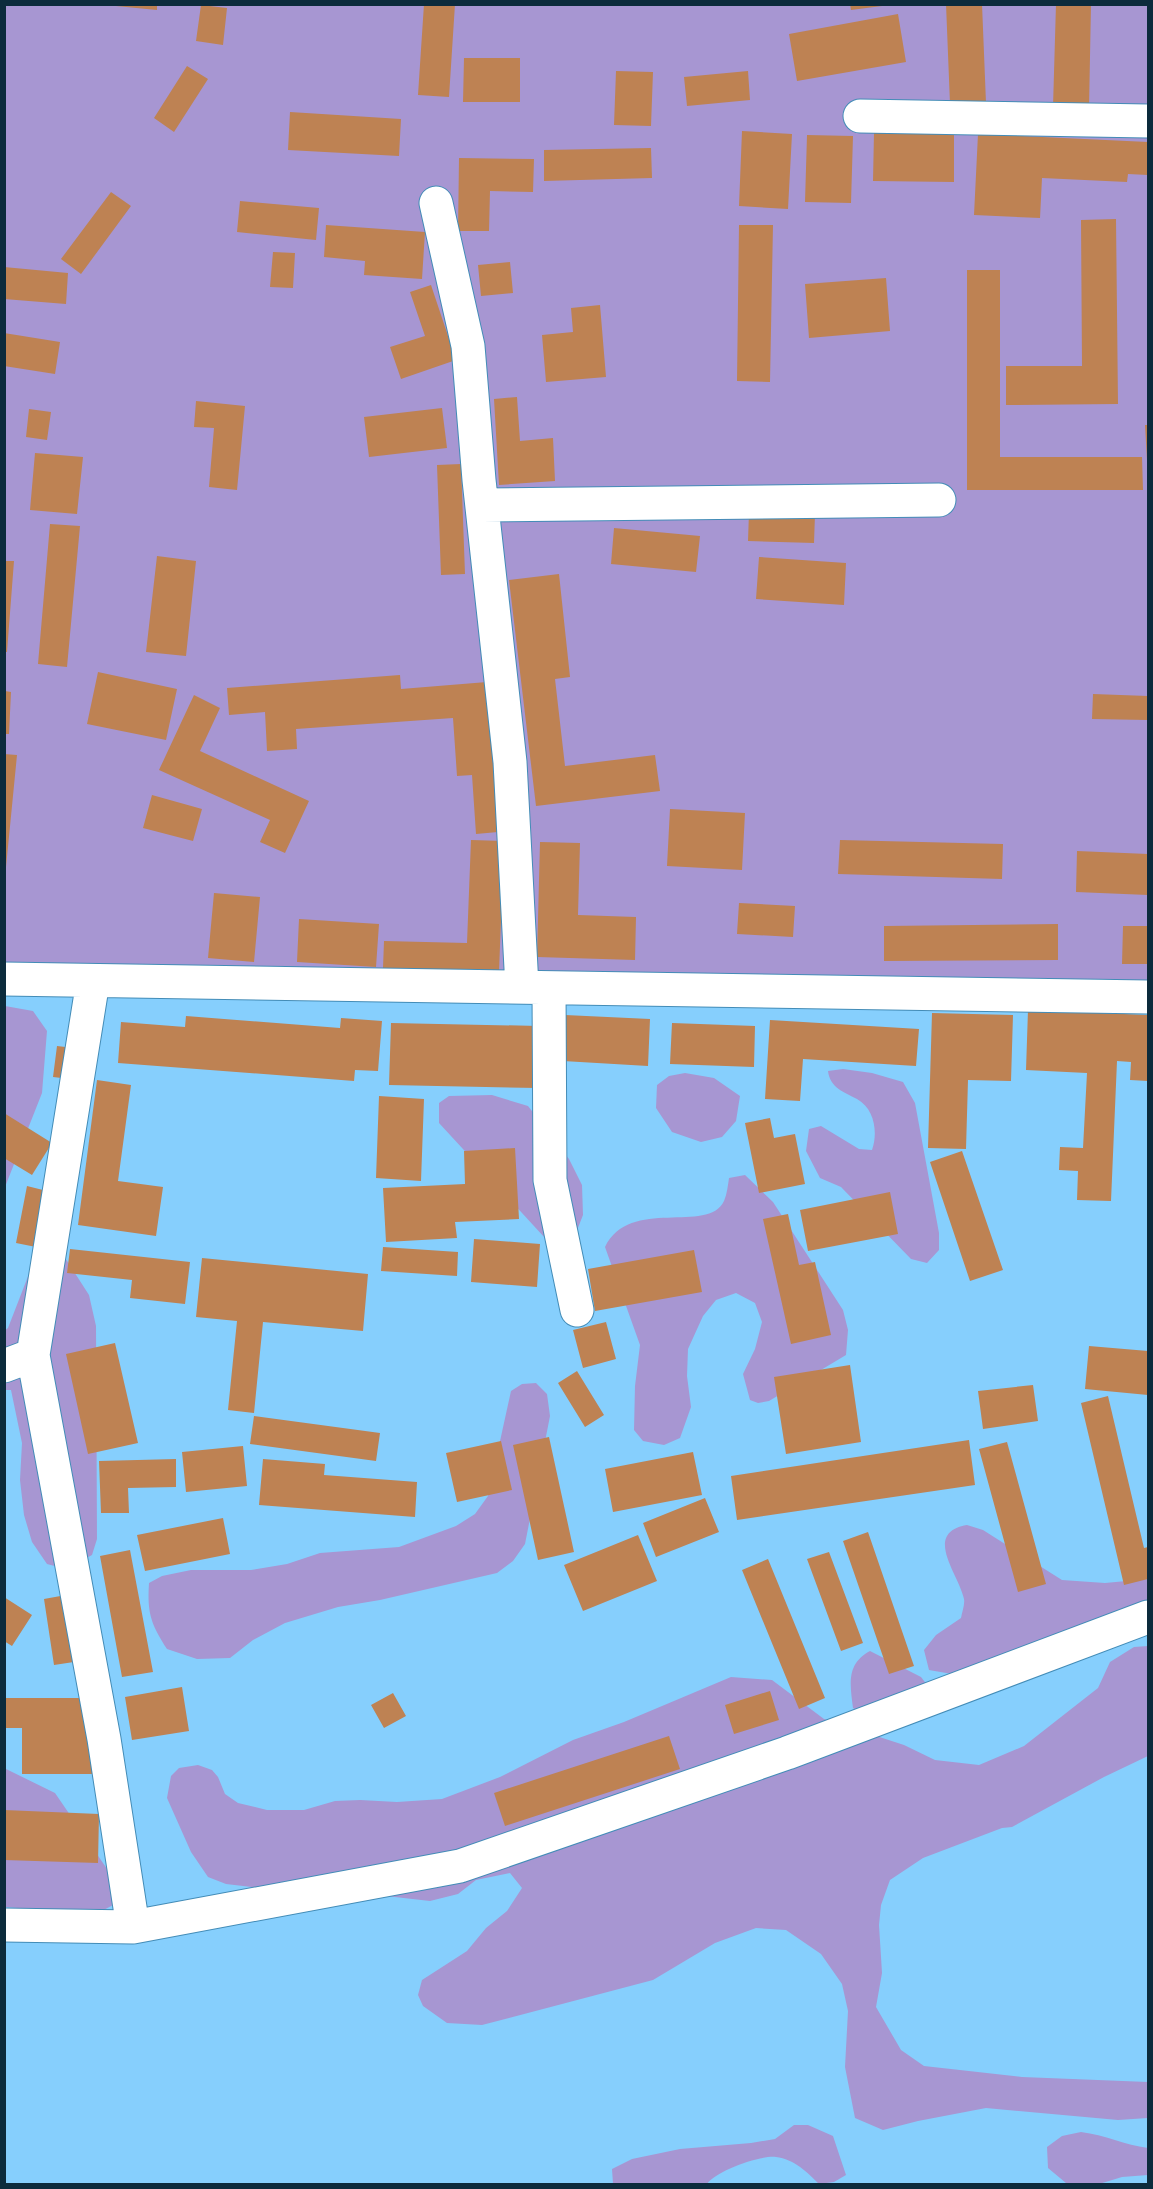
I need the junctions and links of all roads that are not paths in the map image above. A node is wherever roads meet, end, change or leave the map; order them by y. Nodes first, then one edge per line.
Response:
1 (860, 116) dead end
2 (1149, 121) edge
3 (436, 203) dead end
4 (939, 500) dead end
5 (482, 505) junction
6 (4, 979) edge
7 (93, 981) junction
8 (536, 988) junction
9 (1149, 997) edge
10 (577, 1310) dead end
11 (19, 1361) edge
12 (1149, 1617) edge
13 (4, 1925) edge
14 (133, 1927) junction

1 - 2 street
3 - 5 street
4 - 5 street
5 - 8 street
6 - 7 street
7 - 8 street
7 - 11 street
8 - 9 street
8 - 10 street
11 - 14 street
12 - 14 street
13 - 14 street

